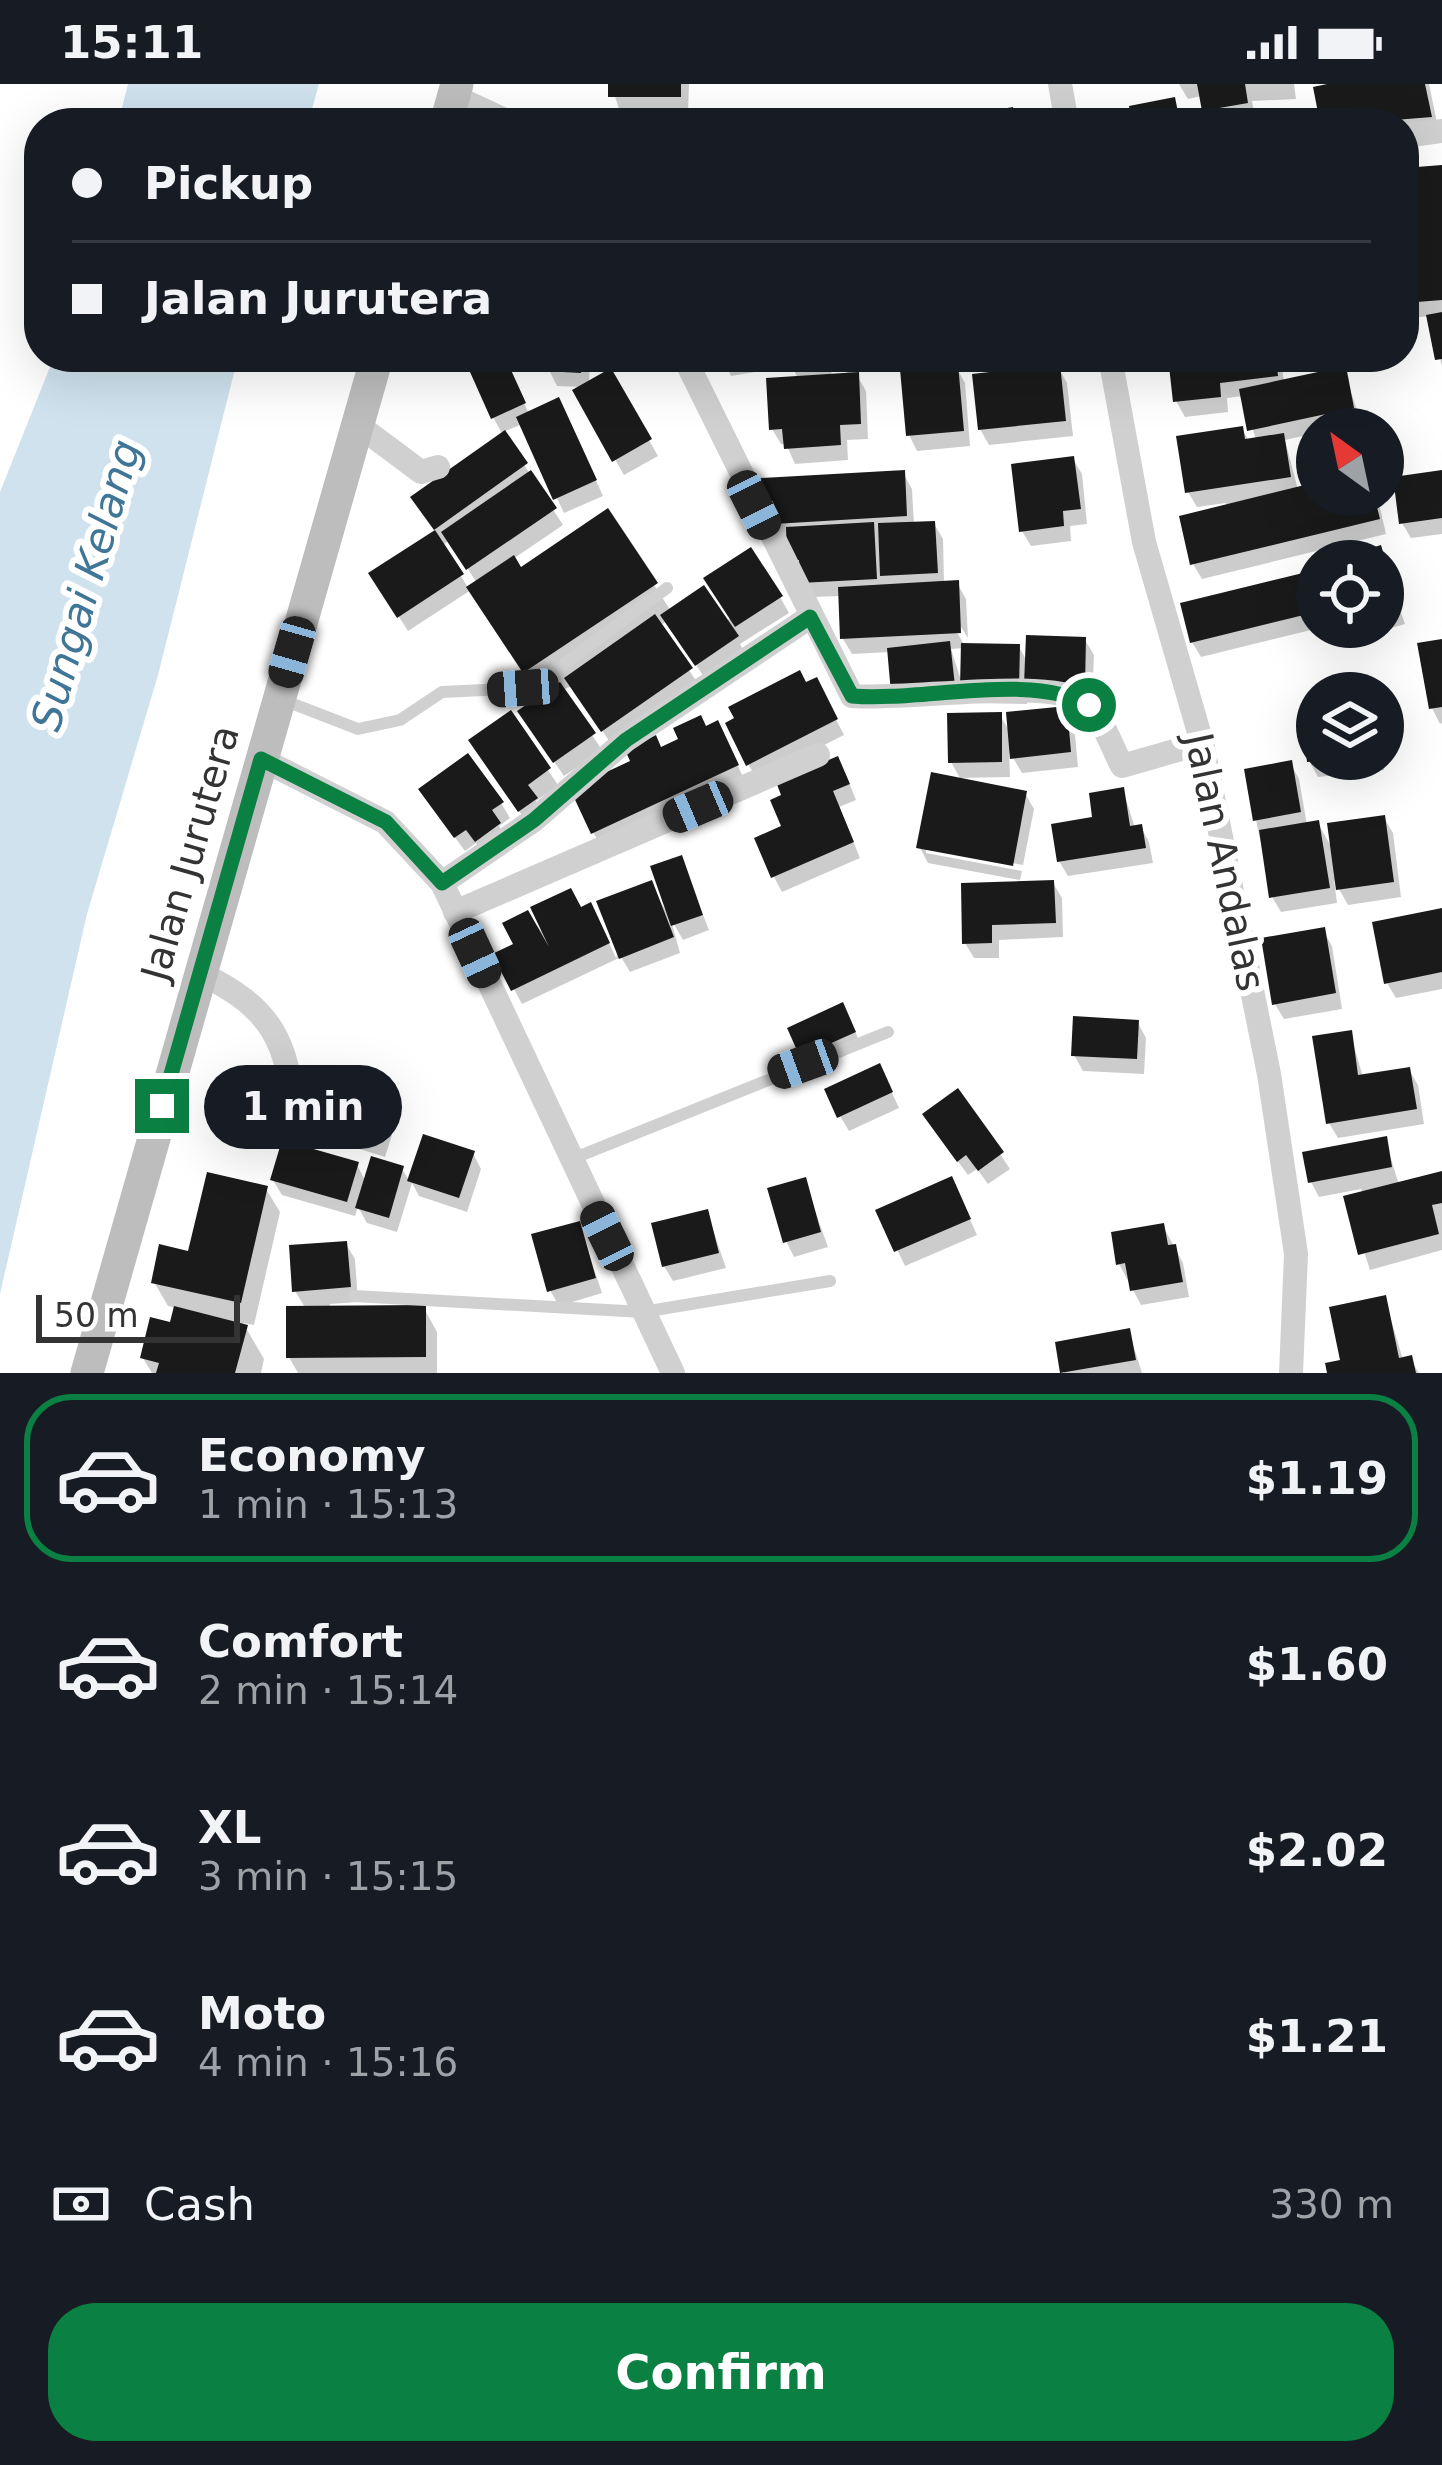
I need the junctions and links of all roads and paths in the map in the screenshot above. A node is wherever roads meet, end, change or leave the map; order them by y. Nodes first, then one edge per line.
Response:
1 (373, 372) edge
2 (691, 372) edge
3 (1113, 372) edge
4 (358, 425) junction
5 (438, 467) dead end
6 (668, 588) dead end
7 (810, 617) junction
8 (278, 698) junction
9 (1202, 743) junction
10 (818, 755) dead end
11 (261, 759) junction
12 (442, 883) junction
13 (455, 912) junction
14 (200, 973) junction
15 (888, 1033) dead end
16 (294, 1121) dead end
17 (571, 1160) junction
18 (830, 1281) dead end
19 (354, 1296) dead end
20 (643, 1312) junction
21 (87, 1373) edge
22 (673, 1373) edge
23 (1291, 1373) edge

1 - 4 street, Jalan Jurutera
2 - 7 street
3 - 9 street, Jalan Andalas
4 - 5 street
4 - 8 street, Jalan Jurutera
6 - 8 lane
7 - 9 street
7 - 12 street
8 - 11 street, Jalan Jurutera
9 - 23 street, Jalan Andalas
10 - 13 street
11 - 12 street
11 - 14 street, Jalan Jurutera
12 - 13 street
13 - 17 street
14 - 16 street
14 - 21 street, Jalan Jurutera
15 - 17 lane
17 - 20 street
18 - 20 lane
19 - 20 lane
20 - 22 street

